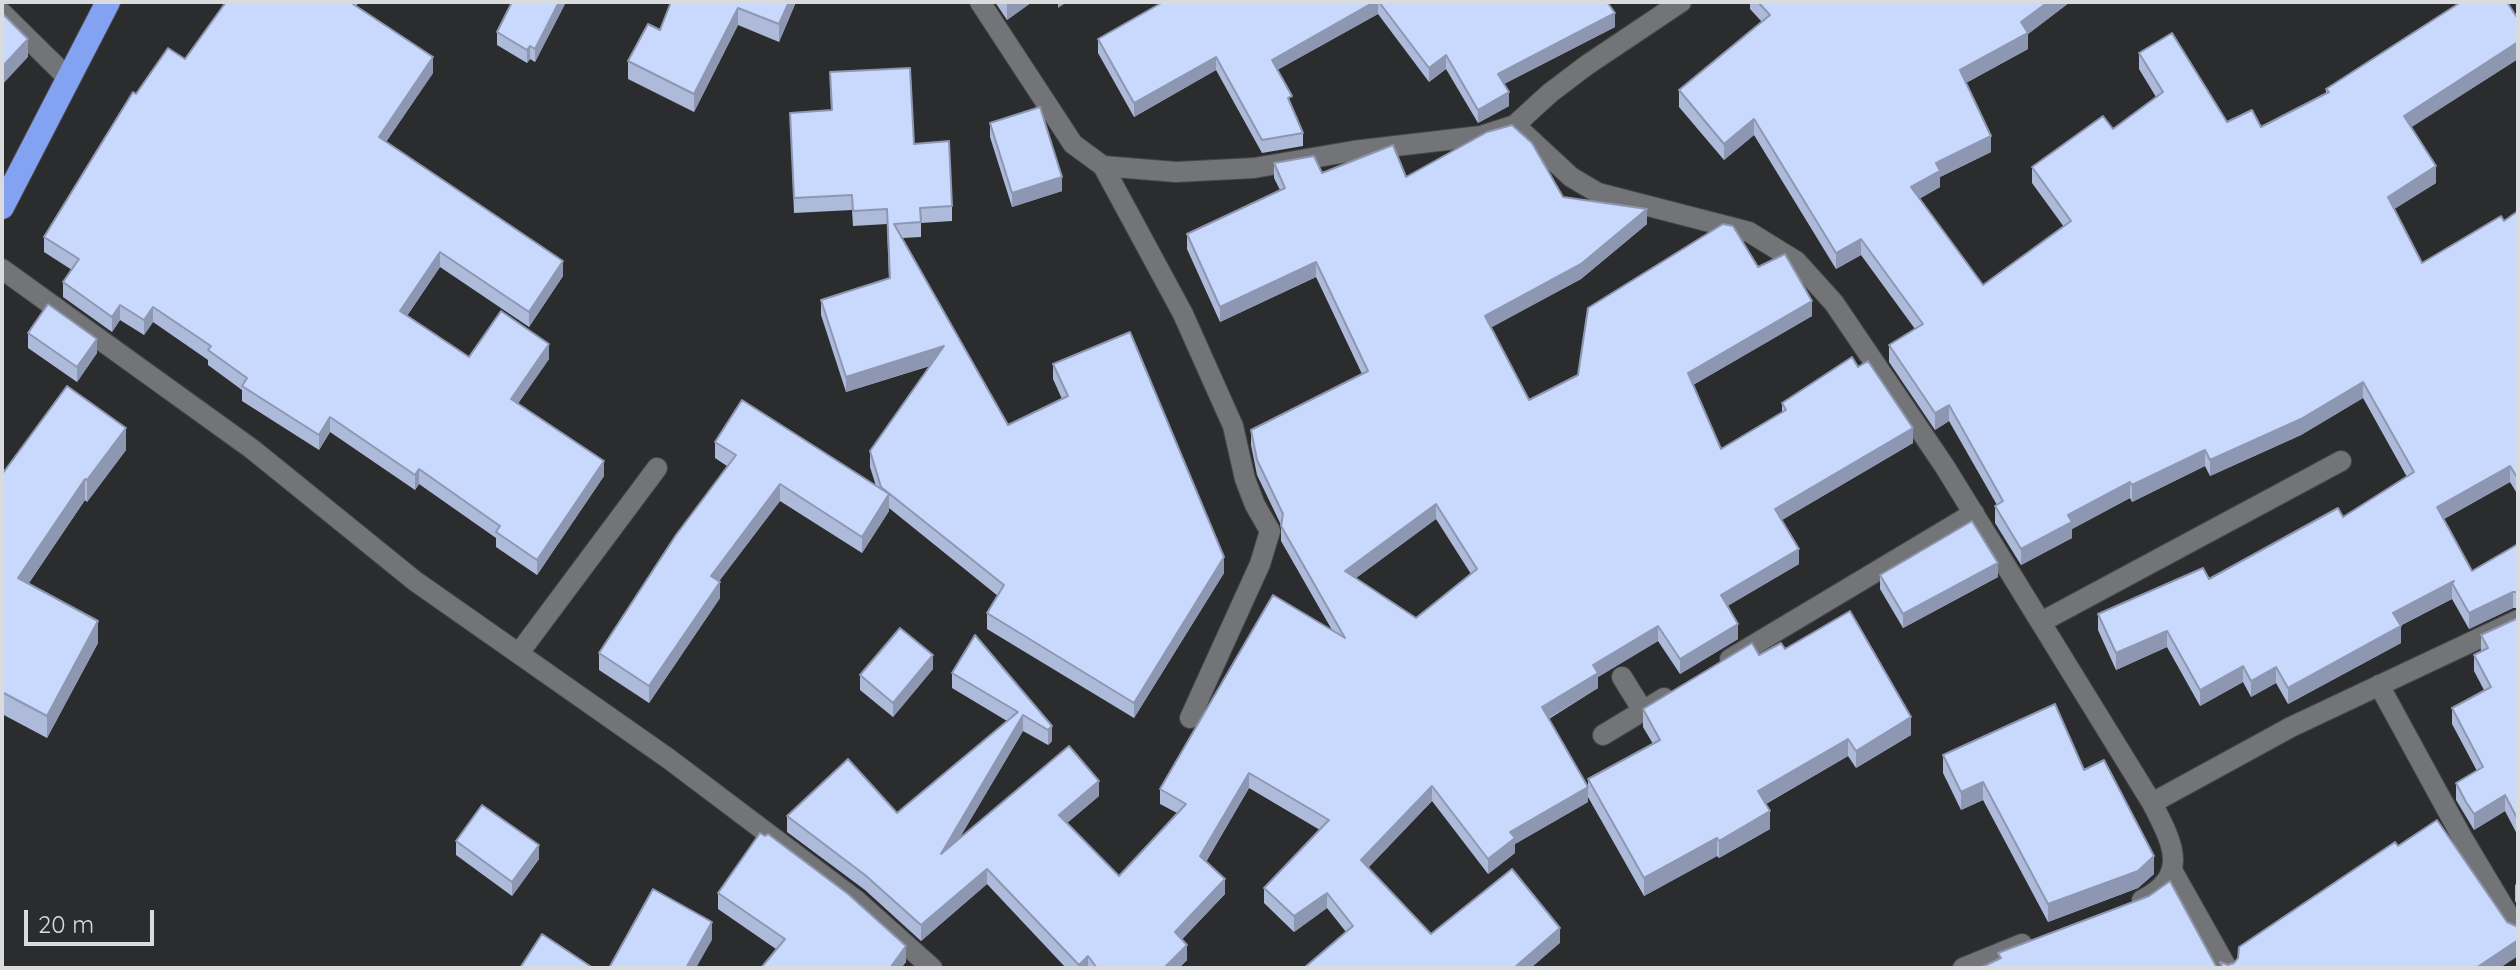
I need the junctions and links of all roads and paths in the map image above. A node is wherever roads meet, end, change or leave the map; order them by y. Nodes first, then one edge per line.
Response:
1 (108, 2) edge
2 (980, 2) edge
3 (1681, 2) edge
4 (2, 13) edge
5 (67, 77) junction
6 (1515, 125) junction
7 (1103, 166) junction
8 (2, 207) edge
9 (2, 269) edge
10 (2341, 461) dead end
11 (657, 468) dead end
12 (1974, 513) junction
13 (2518, 620) edge
14 (2043, 621) junction
15 (519, 653) junction
16 (1709, 671) edge
17 (1622, 677) dead end
18 (2379, 685) junction
19 (1682, 687) edge
20 (1643, 711) junction
21 (1190, 718) dead end
22 (1603, 735) dead end
23 (2152, 803) junction
24 (2173, 872) junction
25 (2130, 905) edge
26 (2518, 931) edge
27 (2044, 936) edge
28 (932, 968) edge
29 (1963, 968) edge
30 (2227, 968) edge

1 - 5 highway
2 - 7 street
3 - 6 street
4 - 5 street
5 - 8 highway
6 - 7 street
6 - 12 street
7 - 21 street
9 - 15 street
10 - 14 street
11 - 15 street
12 - 14 street
12 - 16 street
13 - 18 street
14 - 23 street
15 - 28 street
17 - 20 street
18 - 23 street
18 - 26 street
19 - 20 street
20 - 22 street
23 - 24 street
24 - 25 street
24 - 30 street
27 - 29 street

